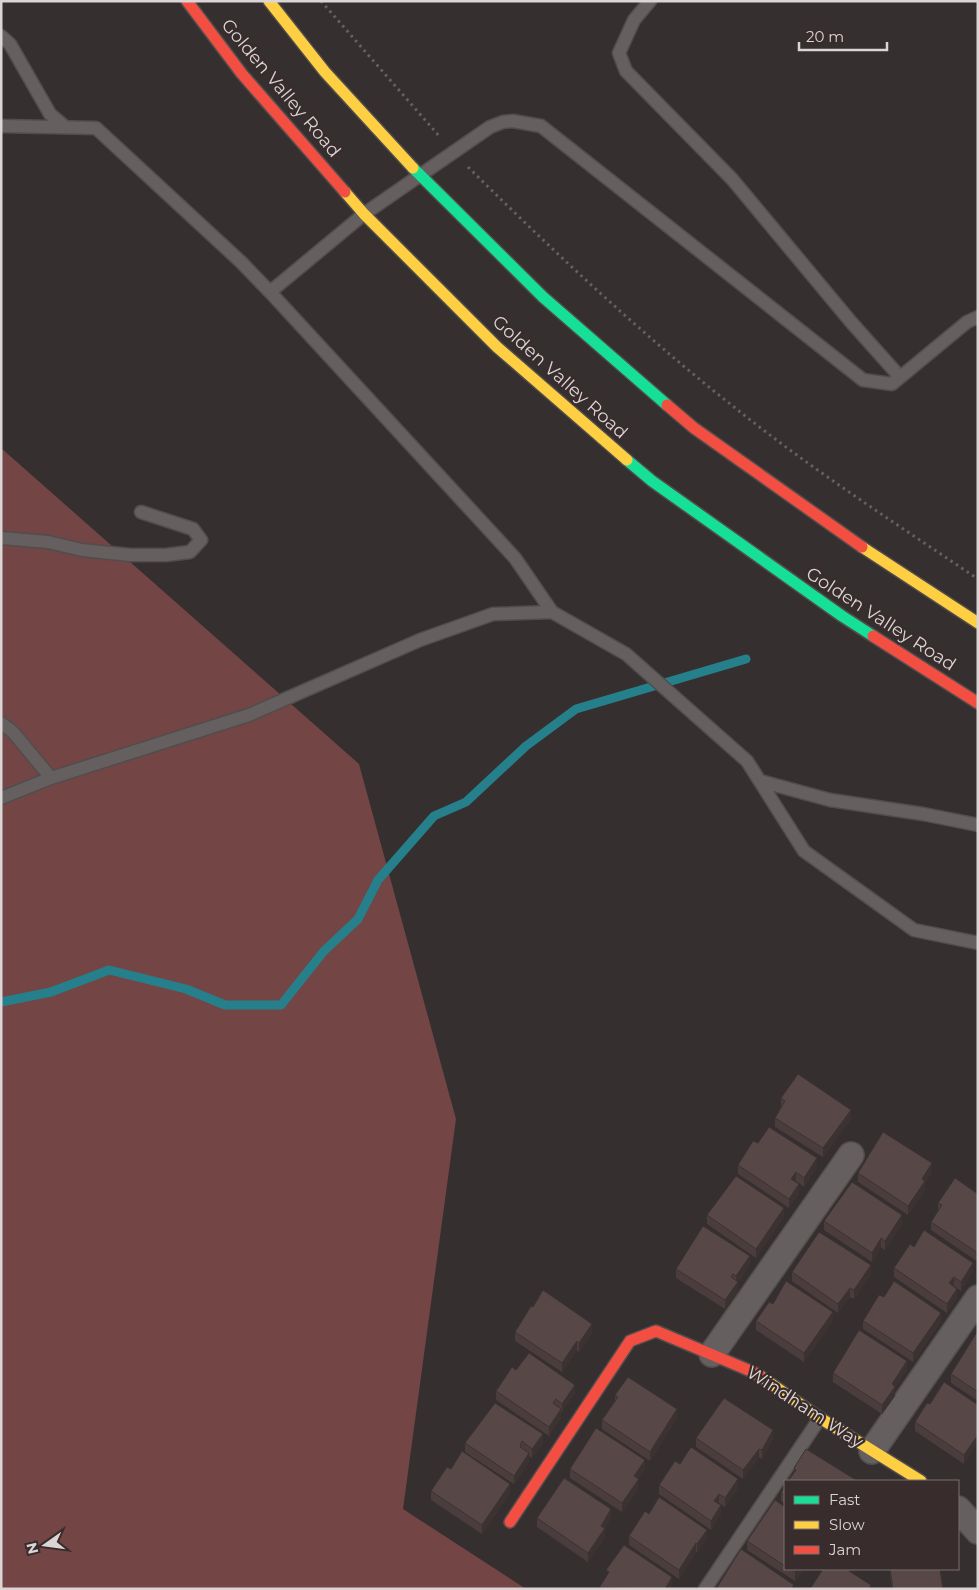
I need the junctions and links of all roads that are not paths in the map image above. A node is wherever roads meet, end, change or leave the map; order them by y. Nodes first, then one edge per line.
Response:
1 (187, 1) edge
2 (269, 1) edge
3 (650, 1) edge
4 (1, 36) edge
5 (1, 126) edge
6 (64, 126) junction
7 (420, 175) junction
8 (364, 214) junction
9 (270, 292) junction
10 (978, 317) edge
11 (900, 377) junction
12 (141, 512) dead end
13 (1, 538) edge
14 (552, 612) junction
15 (978, 622) edge
16 (978, 703) edge
17 (1, 723) edge
18 (50, 778) junction
19 (760, 781) junction
20 (1, 798) edge
21 (978, 825) edge
22 (978, 942) edge
23 (851, 1155) dead end
24 (978, 1298) edge
25 (712, 1354) junction
26 (820, 1418) junction
27 (872, 1451) junction
28 (912, 1479) edge
29 (959, 1511) edge
30 (510, 1522) dead end
31 (978, 1531) edge
32 (705, 1589) edge

1 - 8 main road, Golden Valley Road
2 - 7 main road
3 - 11 lane
4 - 6 lane
5 - 6 lane
6 - 9 lane
7 - 8 lane
7 - 11 lane
7 - 15 main road
8 - 9 lane
8 - 16 main road, Golden Valley Road
9 - 14 lane
10 - 11 lane
12 - 13 lane
14 - 18 lane
14 - 19 lane
17 - 18 lane
18 - 20 lane
19 - 21 lane
19 - 22 lane
23 - 25 street
24 - 27 street
25 - 26 main road, Windham Way
25 - 30 main road, Windham Way
26 - 27 main road, Windham Way
26 - 32 lane
27 - 28 main road, Windham Way
29 - 31 street

